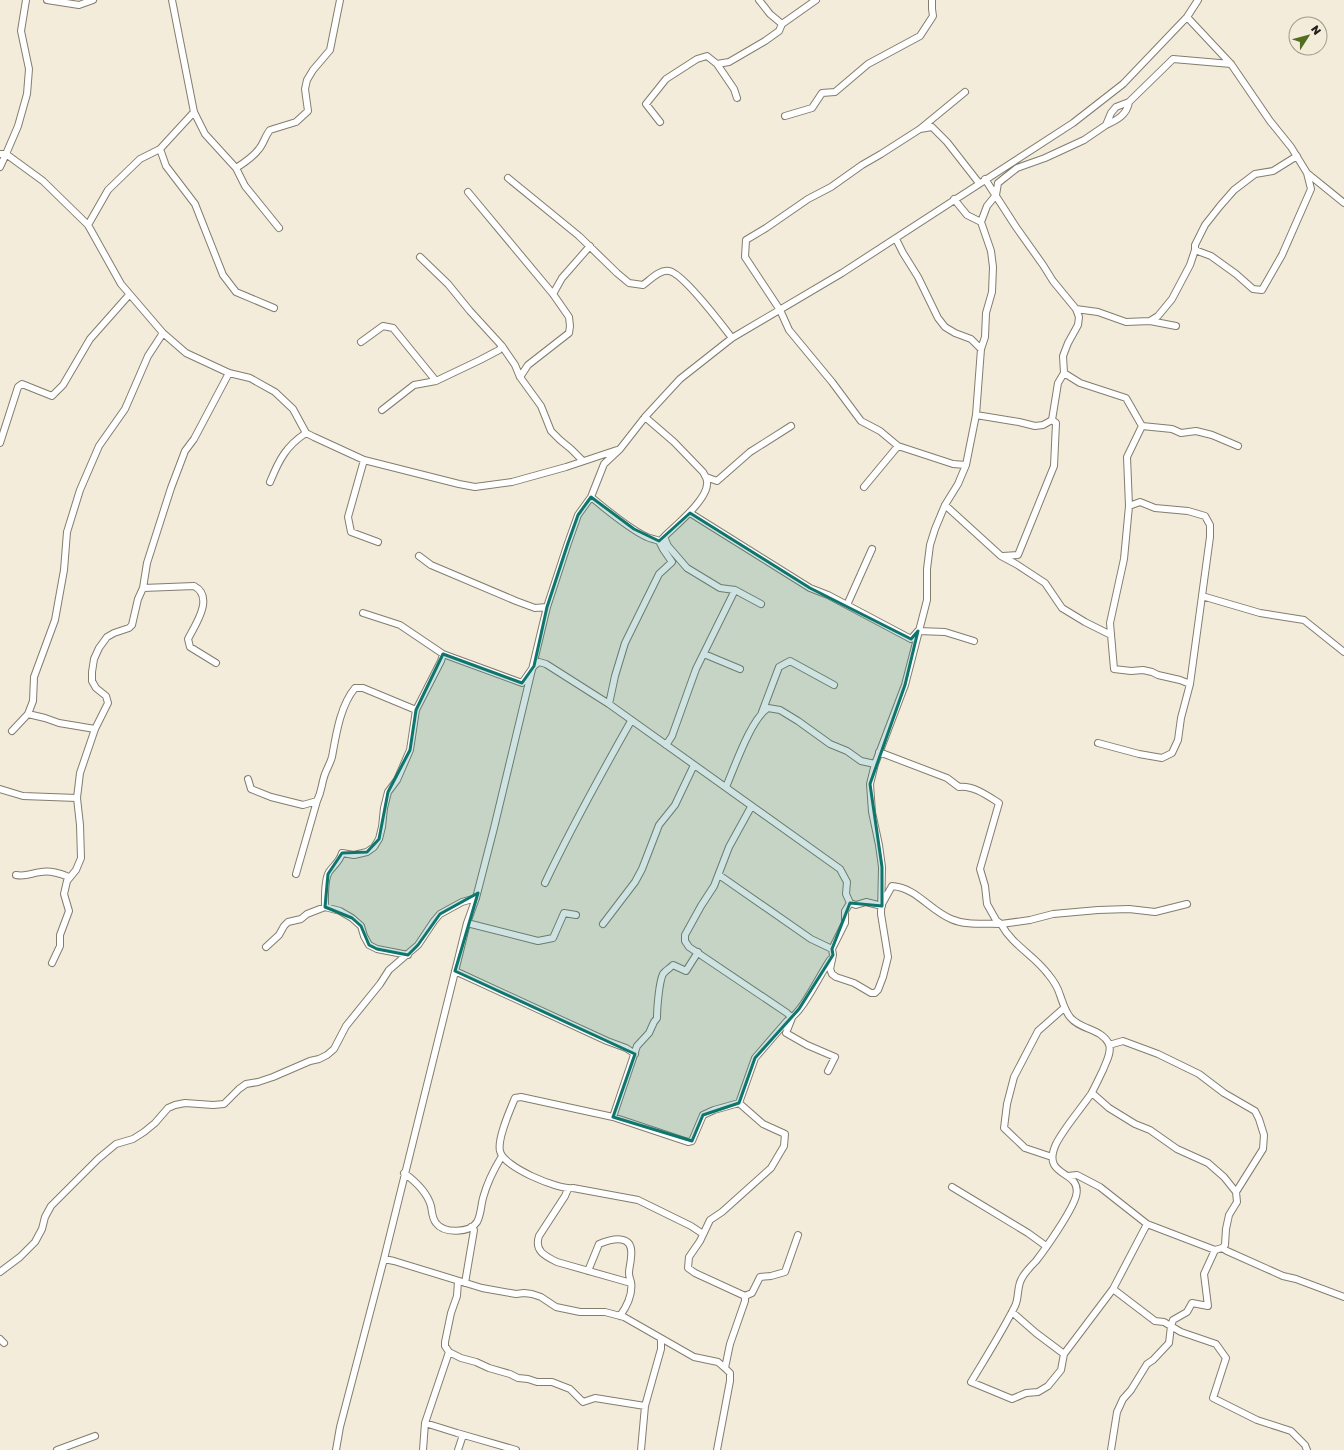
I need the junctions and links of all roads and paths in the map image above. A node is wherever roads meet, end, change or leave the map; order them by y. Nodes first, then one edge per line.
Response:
1 (26, 0) edge
2 (47, 0) edge
3 (93, 0) edge
4 (172, 0) edge
5 (340, 0) edge
6 (760, 0) edge
7 (816, 0) edge
8 (932, 0) edge
9 (1198, 0) edge
10 (1187, 17) junction
11 (782, 24) junction
12 (717, 64) junction
13 (1231, 64) junction
14 (965, 92) dead end
15 (737, 98) dead end
16 (1129, 102) junction
17 (194, 112) junction
18 (785, 116) dead end
19 (660, 122) dead end
20 (1106, 125) junction
21 (920, 129) junction
22 (160, 149) junction
23 (3, 154) edge
24 (1297, 156) junction
25 (1016, 159) junction
26 (0, 167) edge
27 (236, 168) junction
28 (1017, 168) junction
29 (1308, 173) junction
30 (508, 178) dead end
31 (985, 179) junction
32 (979, 183) junction
33 (468, 192) dead end
34 (996, 195) junction
35 (954, 199) junction
36 (1344, 203) edge
37 (981, 222) junction
38 (88, 225) junction
39 (279, 228) dead end
40 (896, 239) junction
41 (590, 246) junction
42 (1195, 250) junction
43 (420, 257) dead end
44 (553, 294) junction
45 (130, 295) junction
46 (274, 308) dead end
47 (1076, 309) junction
48 (780, 310) junction
49 (1150, 321) junction
50 (1176, 326) dead end
51 (163, 333) junction
52 (732, 338) junction
53 (360, 342) dead end
54 (502, 346) junction
55 (981, 349) junction
56 (515, 365) junction
57 (528, 365) junction
58 (229, 373) junction
59 (1064, 373) junction
60 (520, 377) junction
61 (436, 381) junction
62 (382, 410) dead end
63 (976, 415) junction
64 (645, 417) junction
65 (1052, 420) junction
66 (791, 426) dead end
67 (1142, 426) junction
68 (306, 433) junction
69 (0, 443) edge
70 (898, 446) junction
71 (1238, 446) dead end
72 (620, 449) junction
73 (364, 460) junction
74 (583, 461) junction
75 (966, 465) junction
76 (706, 477) junction
77 (718, 480) junction
78 (270, 482) dead end
79 (864, 487) dead end
80 (706, 489) junction
81 (591, 496) junction
82 (945, 505) junction
83 (1129, 506) junction
84 (690, 513) junction
85 (662, 539) junction
86 (378, 542) dead end
87 (872, 549) dead end
88 (419, 556) dead end
89 (1001, 556) junction
90 (143, 588) junction
91 (735, 590) junction
92 (1202, 596) junction
93 (761, 604) dead end
94 (847, 605) junction
95 (547, 608) junction
96 (363, 613) dead end
97 (918, 631) junction
98 (1111, 635) junction
99 (974, 641) dead end
100 (1344, 652) edge
101 (443, 654) junction
102 (704, 654) junction
103 (216, 663) dead end
104 (534, 666) junction
105 (740, 669) dead end
106 (1190, 684) junction
107 (834, 685) dead end
108 (610, 704) junction
109 (416, 710) junction
110 (762, 712) junction
111 (28, 714) junction
112 (631, 720) junction
113 (94, 729) junction
114 (12, 731) dead end
115 (1098, 743) dead end
116 (666, 745) junction
117 (879, 752) junction
118 (875, 764) junction
119 (694, 765) junction
120 (248, 779) dead end
121 (726, 787) junction
122 (0, 790) edge
123 (77, 798) junction
124 (316, 800) junction
125 (751, 807) junction
126 (296, 874) dead end
127 (16, 875) dead end
128 (719, 875) junction
129 (69, 877) junction
130 (545, 883) dead end
131 (476, 898) junction
132 (850, 903) junction
133 (1187, 904) dead end
134 (882, 906) junction
135 (325, 907) junction
136 (576, 915) dead end
137 (467, 923) junction
138 (603, 924) dead end
139 (1001, 924) junction
140 (266, 947) dead end
141 (698, 952) junction
142 (833, 952) junction
143 (408, 954) junction
144 (52, 963) dead end
145 (455, 971) junction
146 (1064, 1008) junction
147 (792, 1018) junction
148 (1109, 1045) junction
149 (635, 1054) junction
150 (828, 1071) dead end
151 (1092, 1093) junction
152 (739, 1103) junction
153 (613, 1117) junction
154 (502, 1156) junction
155 (1052, 1157) junction
156 (404, 1173) junction
157 (1068, 1176) junction
158 (952, 1188) dead end
159 (568, 1189) junction
160 (1236, 1192) junction
161 (1147, 1224) junction
162 (471, 1226) junction
163 (703, 1234) junction
164 (798, 1235) dead end
165 (1046, 1246) junction
166 (1222, 1248) junction
167 (1215, 1250) junction
168 (384, 1259) junction
169 (588, 1271) junction
170 (0, 1272) edge
171 (462, 1282) junction
172 (631, 1283) junction
173 (1113, 1289) junction
174 (745, 1296) junction
175 (1344, 1297) edge
176 (1012, 1312) junction
177 (620, 1316) junction
178 (1171, 1326) junction
179 (661, 1339) junction
180 (449, 1352) junction
181 (1064, 1354) junction
182 (725, 1368) junction
183 (645, 1406) junction
184 (425, 1423) junction
185 (463, 1435) junction
186 (95, 1436) dead end
187 (57, 1450) edge
188 (336, 1450) edge
189 (423, 1450) edge
190 (458, 1450) edge
191 (516, 1450) edge
192 (641, 1450) edge
193 (718, 1450) edge
194 (1111, 1450) edge
195 (1307, 1450) edge

1 - 23 street
2 - 3 street
4 - 17 street
5 - 27 street
6 - 11 street
7 - 11 street
8 - 18 street
9 - 10 street
10 - 13 street
10 - 25 street
11 - 12 street
12 - 15 street
12 - 19 street
13 - 16 street
13 - 24 street
14 - 21 street
16 - 20 street
16 - 20 street
17 - 22 street
17 - 27 street
20 - 28 street
21 - 32 street
21 - 48 street
22 - 38 street
22 - 46 street
23 - 26 street
23 - 38 street
24 - 29 street
24 - 42 street
25 - 28 street
25 - 31 street
27 - 39 street
28 - 34 street
29 - 36 street
29 - 42 street
30 - 41 street
31 - 32 street
31 - 34 street
32 - 35 street
33 - 44 street
34 - 37 street
34 - 47 street
35 - 37 street
35 - 40 street
37 - 55 street
38 - 45 street
40 - 48 street
40 - 55 street
41 - 44 street
41 - 52 street
42 - 49 street
43 - 54 street
44 - 57 street
45 - 51 street
45 - 69 street
47 - 49 street
47 - 59 street
48 - 52 street
48 - 70 street
49 - 50 street
51 - 58 street
51 - 111 street
52 - 64 street
53 - 61 street
54 - 56 street
54 - 61 street
55 - 63 street
56 - 57 street
56 - 60 street
57 - 60 street
58 - 68 street
58 - 90 street
59 - 65 street
59 - 67 street
60 - 74 street
61 - 62 street
63 - 65 street
63 - 75 street
64 - 72 street
64 - 76 street
65 - 89 street
66 - 77 street
67 - 71 street
67 - 83 street
68 - 73 street
68 - 78 street
70 - 75 street
70 - 79 street
72 - 74 street
72 - 81 street
73 - 74 street
73 - 86 street
75 - 82 street
76 - 77 street
76 - 80 street
77 - 80 street
80 - 84 street
81 - 85 street
81 - 95 street
82 - 89 street
82 - 97 street
83 - 92 street
83 - 98 street
84 - 85 street
84 - 94 street
85 - 91 street
85 - 108 street
87 - 94 street
88 - 95 street
89 - 98 street
90 - 103 street
90 - 113 street
91 - 93 street
91 - 102 street
92 - 100 street
92 - 106 street
94 - 97 street
95 - 104 street
96 - 101 street
97 - 99 street
97 - 117 street
98 - 106 street
101 - 104 street
101 - 109 street
102 - 105 street
102 - 116 street
104 - 108 street
104 - 131 street
106 - 115 street
107 - 110 street
108 - 112 street
109 - 124 street
109 - 135 street
110 - 118 street
110 - 121 street
111 - 113 street
111 - 114 street
112 - 116 street
112 - 130 street
113 - 123 street
116 - 119 street
117 - 118 street
117 - 139 street
118 - 134 street
119 - 121 street
119 - 138 street
120 - 124 street
121 - 125 street
122 - 123 street
123 - 129 street
124 - 126 street
125 - 128 street
125 - 132 street
127 - 129 street
128 - 141 street
128 - 142 street
129 - 144 street
131 - 137 street
131 - 143 street
132 - 134 street
132 - 142 street
133 - 139 street
134 - 139 street
134 - 142 street
135 - 140 street
135 - 143 street
136 - 137 street
137 - 145 street
139 - 146 street
141 - 147 street
141 - 149 street
142 - 147 street
143 - 170 street
145 - 149 street
145 - 156 street
146 - 148 street
146 - 155 street
147 - 150 street
147 - 152 street
148 - 151 street
148 - 160 street
149 - 153 street
151 - 155 street
151 - 160 street
152 - 153 street
152 - 163 street
153 - 154 street
154 - 159 street
154 - 162 street
155 - 157 street
156 - 162 street
156 - 168 street
157 - 161 street
157 - 165 street
158 - 165 street
159 - 163 street
159 - 169 street
160 - 166 street
161 - 167 street
161 - 173 street
162 - 171 street
163 - 174 street
164 - 174 street
165 - 176 street
166 - 167 street
166 - 175 street
167 - 178 street
168 - 171 street
168 - 188 street
169 - 172 street
169 - 172 street
171 - 177 street
171 - 180 street
172 - 177 street
173 - 178 street
173 - 181 street
174 - 182 street
176 - 181 street
176 - 181 street
177 - 179 street
178 - 194 street
178 - 195 street
179 - 182 street
179 - 183 street
180 - 183 street
180 - 184 street
182 - 193 street
183 - 192 street
184 - 185 street
184 - 189 street
185 - 190 street
185 - 191 street
186 - 187 street

